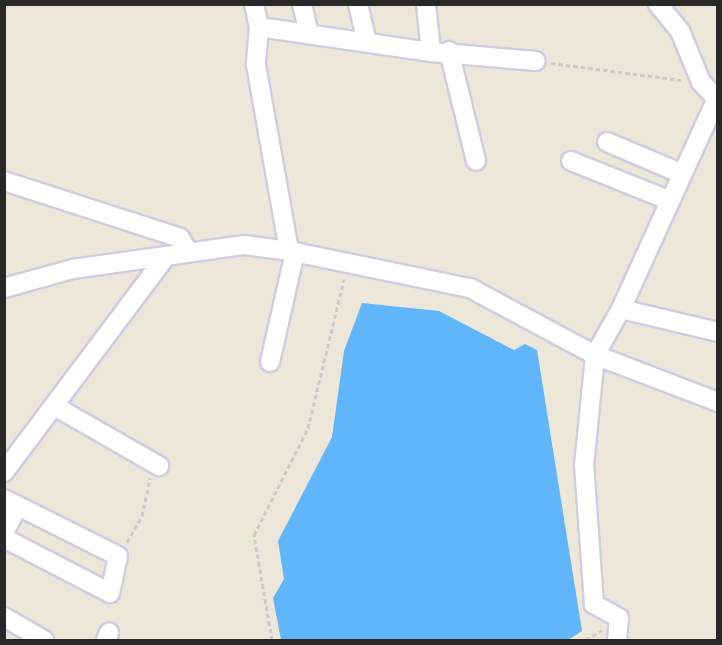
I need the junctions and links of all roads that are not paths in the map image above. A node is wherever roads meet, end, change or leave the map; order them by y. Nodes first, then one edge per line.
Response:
1 (254, 4) edge
2 (302, 4) edge
3 (358, 4) edge
4 (426, 4) edge
5 (658, 4) edge
6 (259, 27) junction
7 (309, 34) junction
8 (368, 43) junction
9 (440, 51) junction
10 (536, 61) road end
11 (717, 97) edge
12 (607, 142) dead end
13 (476, 160) dead end
14 (571, 161) dead end
15 (680, 173) junction
16 (4, 181) edge
17 (668, 200) junction
18 (292, 252) junction
19 (189, 253) junction
20 (166, 256) junction
21 (4, 288) edge
22 (621, 309) junction
23 (717, 332) edge
24 (595, 355) junction
25 (270, 362) dead end
26 (717, 402) edge
27 (56, 407) junction
28 (156, 464) road end
29 (4, 472) edge
30 (11, 502) edge
31 (4, 533) edge
32 (4, 538) edge
33 (4, 617) edge
34 (44, 640) edge
35 (617, 640) edge

1 - 6 street
2 - 7 street
3 - 8 street
4 - 9 street
5 - 11 street
6 - 7 street
6 - 18 street
7 - 8 street
8 - 9 street
9 - 10 street
9 - 13 street
11 - 15 street
12 - 15 street
14 - 17 street
15 - 17 street
16 - 19 street
17 - 22 street
18 - 19 street
18 - 24 street
18 - 25 street
19 - 20 street
20 - 21 street
20 - 27 street
22 - 23 street
22 - 24 street
24 - 26 street
24 - 35 street
27 - 28 street
27 - 29 street
30 - 31 street
30 - 32 street
33 - 34 street

